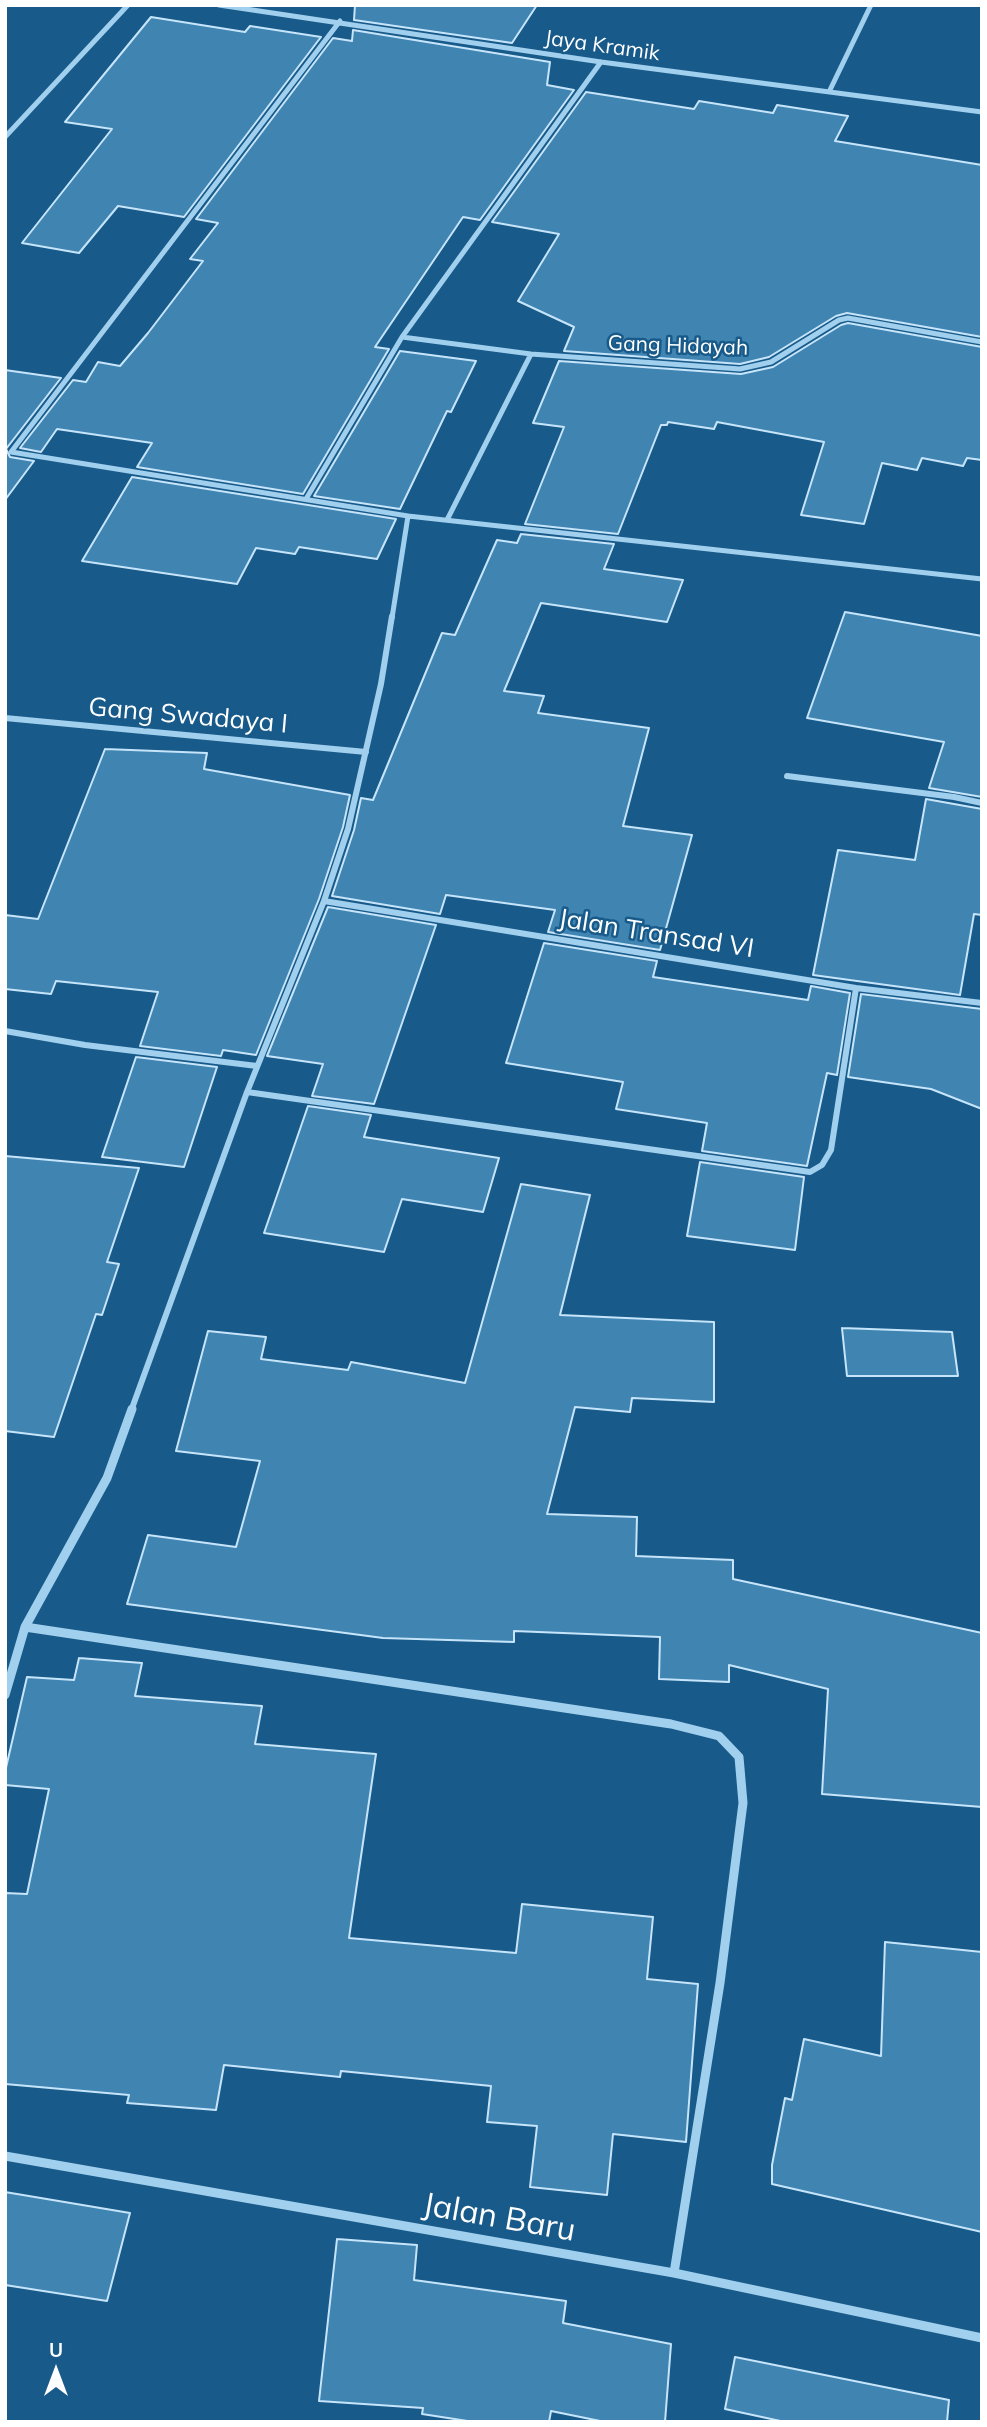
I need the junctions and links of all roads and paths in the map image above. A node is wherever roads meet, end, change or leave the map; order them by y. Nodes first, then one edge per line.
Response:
1 (128, 5) edge
2 (219, 5) edge
3 (871, 5) edge
4 (340, 21) junction
5 (601, 62) junction
6 (829, 92) junction
7 (982, 112) edge
8 (5, 137) edge
9 (402, 337) junction
10 (982, 342) edge
11 (531, 354) junction
12 (8, 451) edge
13 (306, 499) junction
14 (408, 516) junction
15 (447, 520) junction
16 (982, 579) edge
17 (5, 718) edge
18 (366, 752) junction
19 (787, 776) dead end
20 (982, 803) edge
21 (324, 901) junction
22 (856, 988) junction
23 (982, 1003) edge
24 (5, 1031) edge
25 (257, 1066) junction
26 (247, 1091) junction
27 (25, 1627) junction
28 (5, 1695) edge
29 (5, 2156) edge
30 (674, 2273) junction
31 (982, 2338) edge

1 - 8 street
2 - 4 street, Jaya Kramik
3 - 6 street
4 - 5 street, Jaya Kramik
4 - 12 street
5 - 6 street, Jaya Kramik
5 - 9 street
6 - 7 street, Jaya Kramik
9 - 11 street, Gang Hidayah
9 - 13 street
10 - 11 street, Gang Hidayah
11 - 15 street
12 - 13 street
13 - 14 street
14 - 15 street
14 - 18 street
15 - 16 street
17 - 18 street, Gang Swadaya I
18 - 21 street
19 - 20 street
21 - 22 street, Jalan Transad VI
21 - 25 street
22 - 23 street, Jalan Transad VI
22 - 26 street
24 - 25 street
25 - 26 street
26 - 27 street
27 - 28 street
27 - 30 street
29 - 30 street, Jalan Baru
30 - 31 street, Jalan Baru

